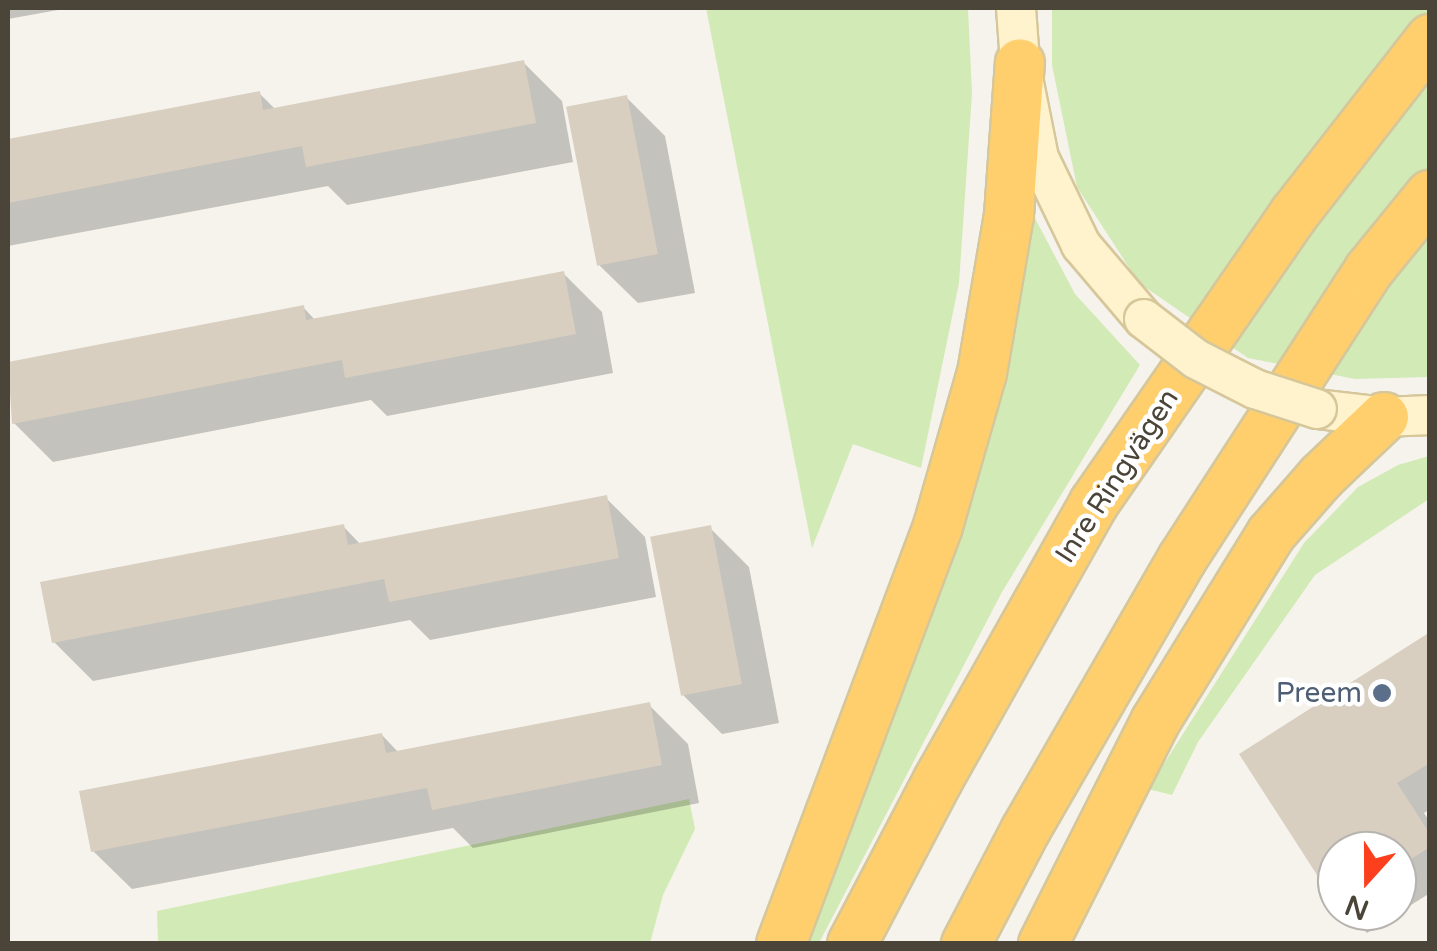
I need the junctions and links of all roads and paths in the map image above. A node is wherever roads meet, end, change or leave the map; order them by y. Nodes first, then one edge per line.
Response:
1 (1019, 26) edge
2 (1430, 40) edge
3 (1430, 196) edge
4 (1407, 416) edge
5 (781, 944) edge
6 (852, 944) edge
7 (966, 944) edge
8 (1043, 944) edge

1 - 4 main road, bridge
1 - 5 highway
2 - 6 highway, Inre Ringvägen
3 - 7 highway
4 - 8 highway

